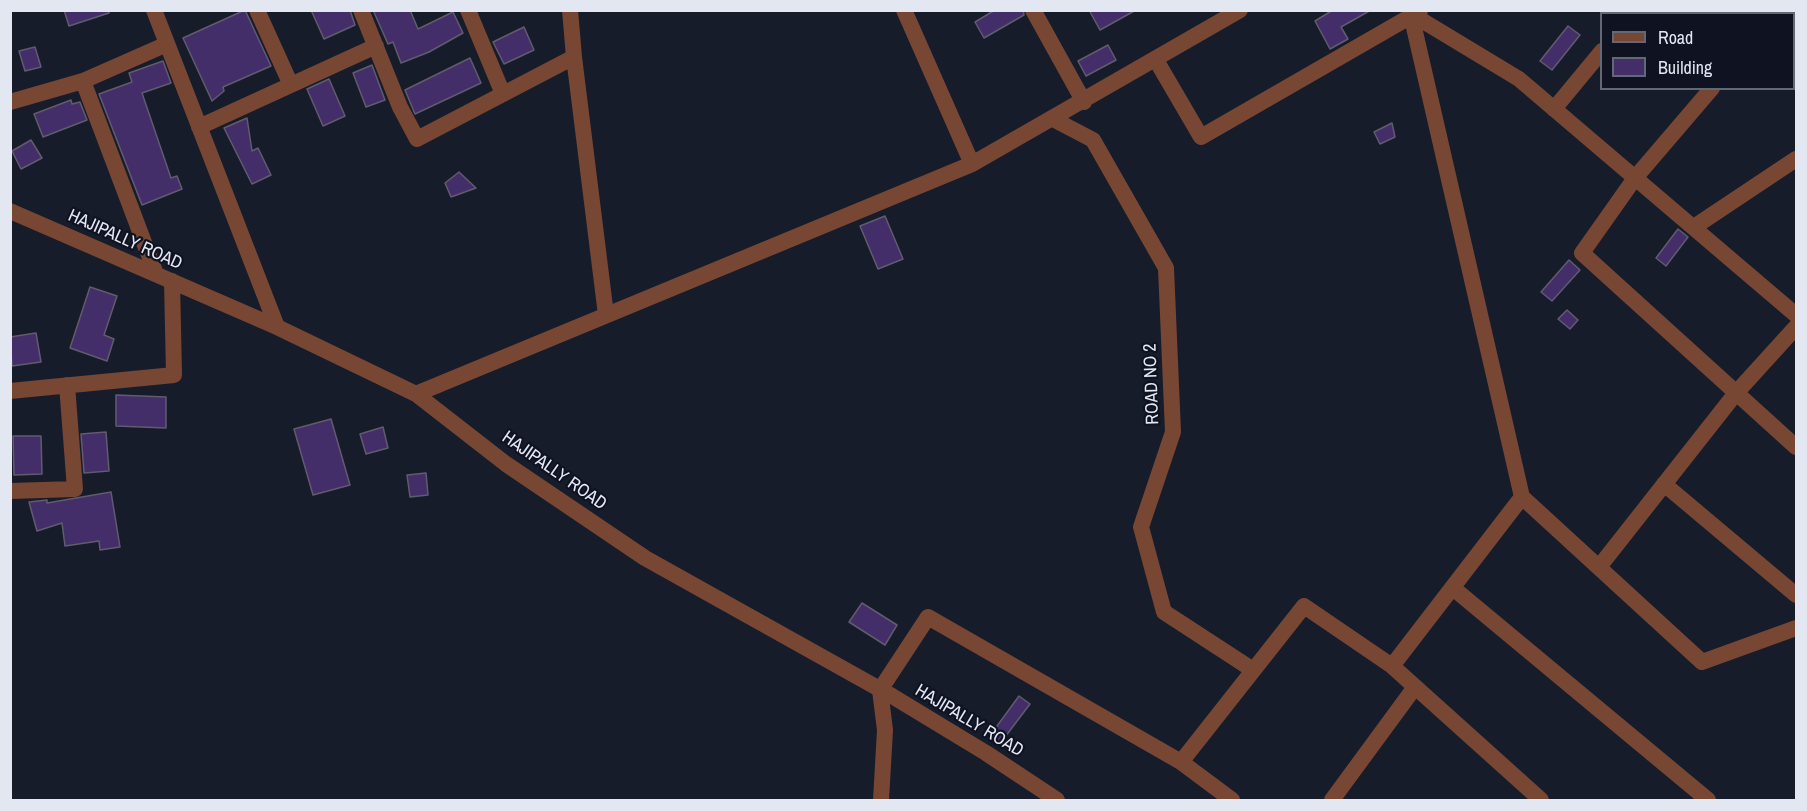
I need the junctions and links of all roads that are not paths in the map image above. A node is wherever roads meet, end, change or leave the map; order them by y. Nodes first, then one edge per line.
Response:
1 (154, 10) edge
2 (257, 10) edge
3 (361, 10) edge
4 (468, 10) edge
5 (570, 10) edge
6 (904, 10) edge
7 (1033, 10) edge
8 (1240, 10) edge
9 (1414, 12) edge
10 (167, 45) junction
11 (376, 46) junction
12 (1600, 53) edge
13 (574, 57) junction
14 (1156, 60) junction
15 (83, 81) junction
16 (291, 85) junction
17 (1710, 90) edge
18 (503, 94) junction
19 (10, 102) edge
20 (1084, 102) junction
21 (1554, 109) junction
22 (1053, 119) junction
23 (199, 127) junction
24 (1797, 159) edge
25 (972, 164) junction
26 (1635, 178) junction
27 (10, 211) edge
28 (1694, 227) junction
29 (156, 273) junction
30 (172, 282) junction
31 (606, 315) junction
32 (1797, 315) edge
33 (277, 327) junction
34 (1797, 327) edge
35 (67, 385) junction
36 (10, 391) edge
37 (1736, 393) junction
38 (416, 394) junction
39 (1797, 447) edge
40 (1664, 484) junction
41 (10, 491) edge
42 (1522, 497) junction
43 (1599, 567) junction
44 (1453, 588) junction
45 (1797, 595) edge
46 (1797, 628) edge
47 (1392, 666) junction
48 (1253, 670) junction
49 (1415, 687) junction
50 (880, 690) junction
51 (1181, 762) junction
52 (881, 801) edge
53 (1057, 801) edge
54 (1232, 801) edge
55 (1332, 801) edge
56 (1540, 801) edge
57 (1708, 801) edge

1 - 10 street
2 - 16 street
3 - 11 street
4 - 18 street
5 - 13 street
6 - 25 street
7 - 20 street
8 - 14 street
9 - 14 street
9 - 21 street
9 - 42 street
10 - 15 street
10 - 23 street
11 - 16 street
11 - 18 street
12 - 21 street
13 - 18 street
13 - 31 street
14 - 20 street
15 - 19 street
15 - 29 street
16 - 23 street
17 - 26 street
20 - 22 street
21 - 26 street
22 - 25 street
22 - 48 street, ROAD NO 2
23 - 33 street
24 - 28 street
25 - 31 street
26 - 28 street
26 - 37 street
27 - 29 street, HAJIPALLY ROAD
28 - 32 street
29 - 30 street, HAJIPALLY ROAD
30 - 33 street, HAJIPALLY ROAD
30 - 35 street
31 - 38 street
33 - 38 street, HAJIPALLY ROAD
34 - 37 street
35 - 36 street
35 - 41 street
37 - 39 street
37 - 40 street
38 - 50 street, HAJIPALLY ROAD
40 - 43 street
40 - 45 street
42 - 43 street
42 - 44 street
43 - 46 street
44 - 47 street
44 - 57 street
47 - 48 street
47 - 49 street
48 - 51 street
49 - 55 street
49 - 56 street
50 - 51 street
50 - 52 street
50 - 53 street, HAJIPALLY ROAD
51 - 54 street

